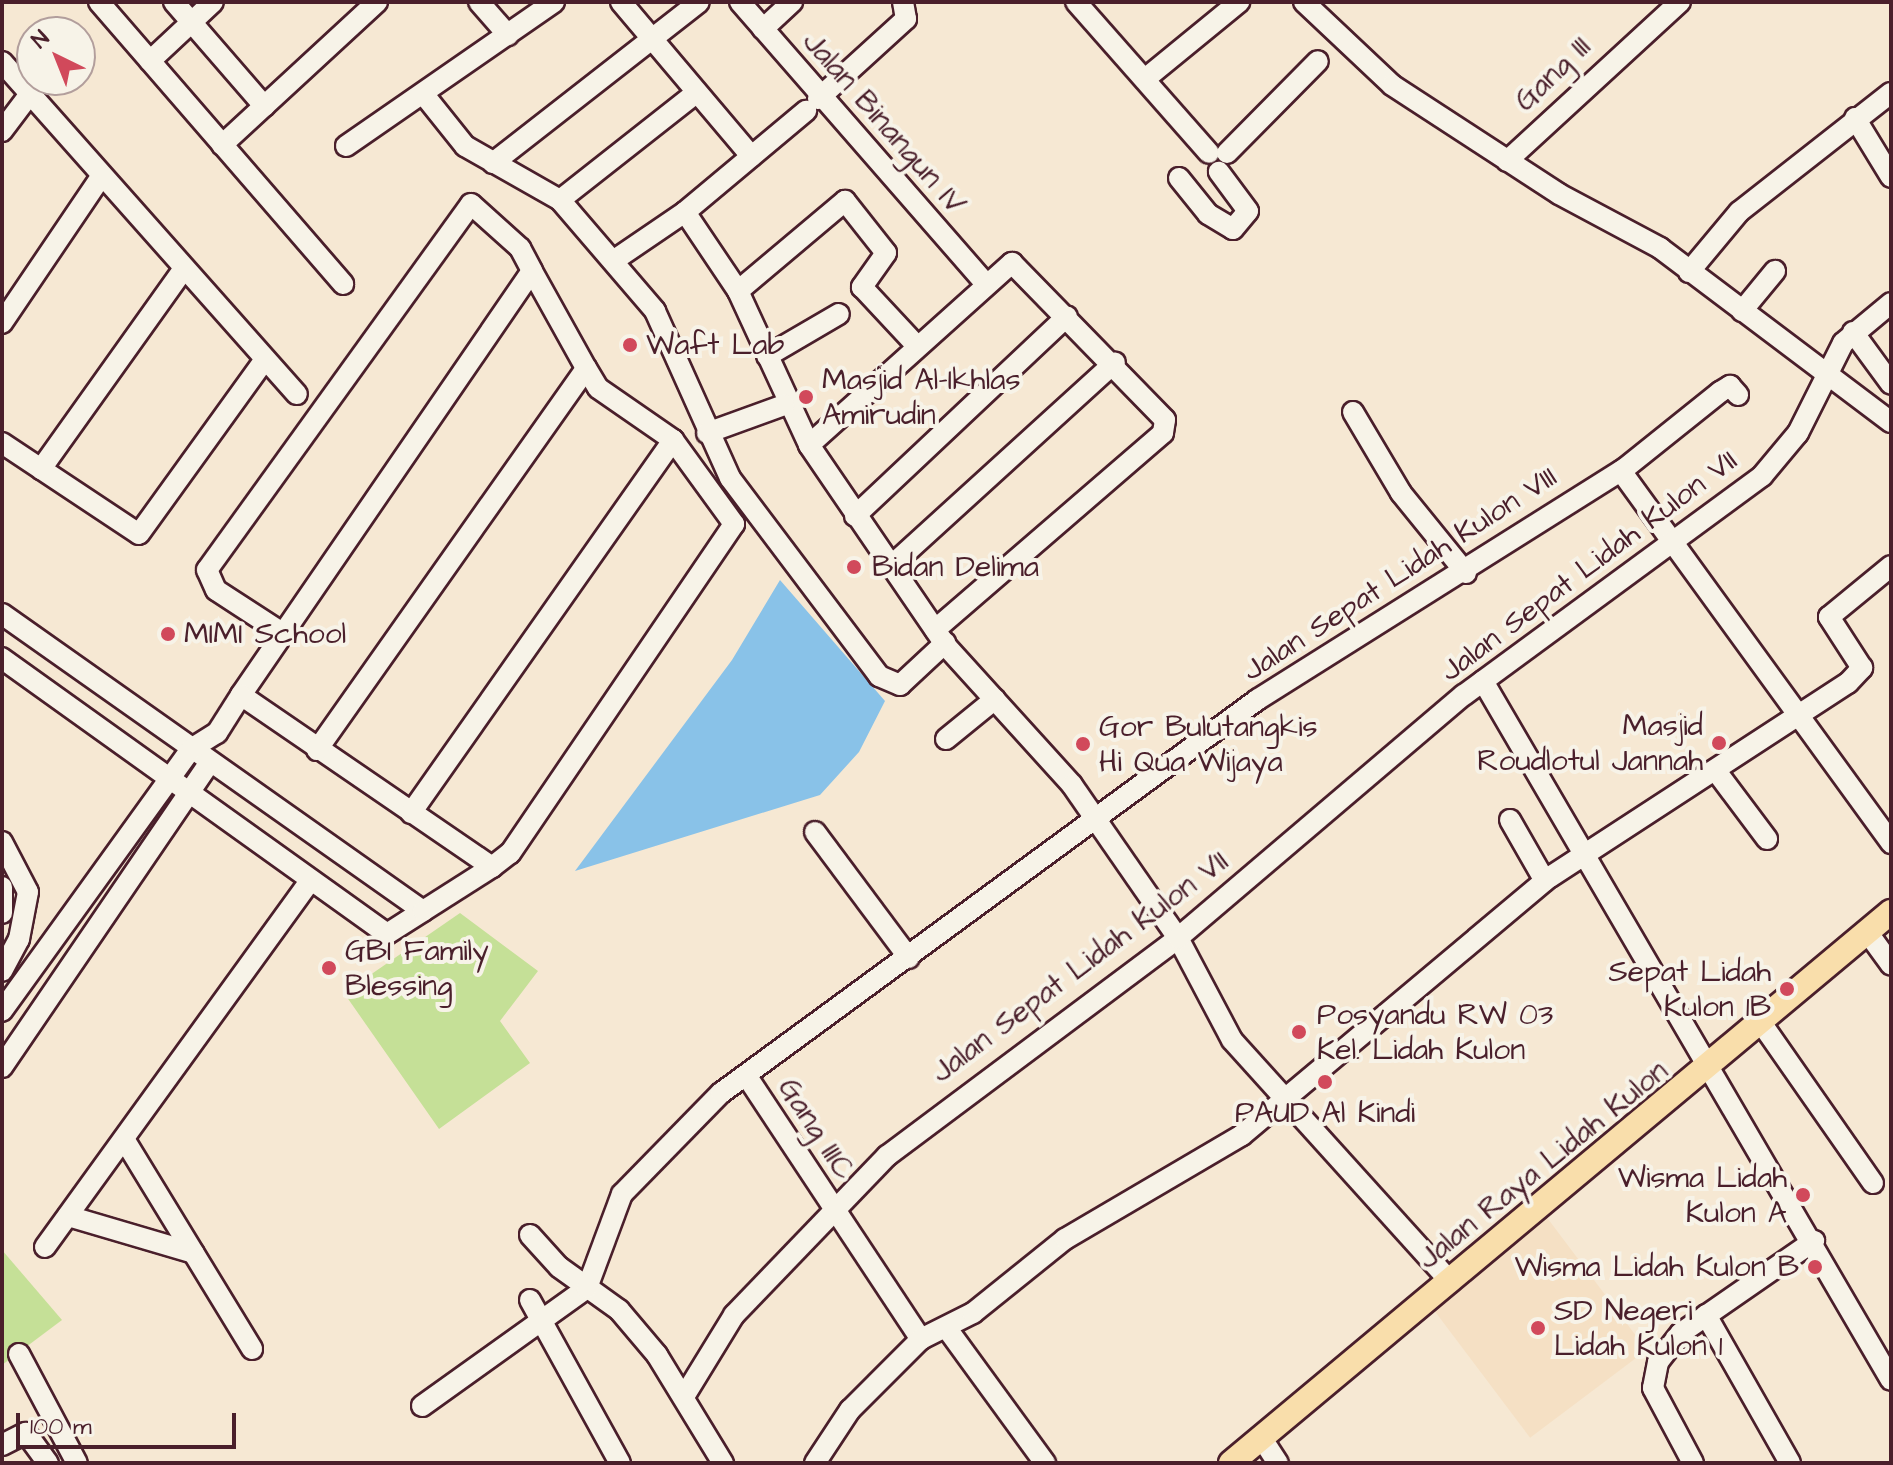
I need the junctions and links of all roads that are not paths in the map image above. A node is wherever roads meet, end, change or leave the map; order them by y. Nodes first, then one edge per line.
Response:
1 (99, 2) edge
2 (174, 2) edge
3 (213, 2) edge
4 (377, 2) edge
5 (479, 2) edge
6 (554, 2) edge
7 (621, 2) edge
8 (699, 2) edge
9 (740, 2) edge
10 (792, 2) edge
11 (903, 2) edge
12 (1239, 2) edge
13 (1304, 2) edge
14 (1680, 2) edge
15 (1082, 4) edge
16 (192, 22) junction
17 (763, 29) junction
18 (508, 35) junction
19 (652, 38) junction
20 (150, 61) junction
21 (1318, 61) dead end
22 (2, 62) edge
23 (16, 78) edge
24 (1145, 79) junction
25 (697, 92) junction
26 (1891, 93) edge
27 (28, 96) edge
28 (32, 96) edge
29 (425, 96) junction
30 (812, 105) junction
31 (264, 106) junction
32 (1855, 118) junction
33 (2, 131) edge
34 (222, 145) junction
35 (346, 146) dead end
36 (751, 156) junction
37 (1218, 159) junction
38 (1507, 161) junction
39 (493, 163) junction
40 (101, 177) junction
41 (1891, 177) edge
42 (1179, 178) dead end
43 (560, 200) junction
44 (685, 212) junction
45 (613, 261) junction
46 (183, 270) junction
47 (532, 271) junction
48 (1775, 271) dead end
49 (1689, 272) junction
50 (984, 282) junction
51 (343, 284) dead end
52 (738, 291) junction
53 (1891, 303) edge
54 (1742, 311) junction
55 (839, 314) dead end
56 (1067, 316) junction
57 (2, 323) edge
58 (1853, 332) junction
59 (917, 346) junction
60 (767, 356) junction
61 (264, 361) junction
62 (1115, 362) junction
63 (586, 368) junction
64 (1825, 368) junction
65 (1891, 384) edge
66 (297, 394) dead end
67 (1738, 395) dead end
68 (784, 405) junction
69 (1353, 412) dead end
70 (1891, 422) edge
71 (707, 433) junction
72 (673, 440) junction
73 (2, 443) edge
74 (809, 445) junction
75 (41, 469) junction
76 (1621, 471) junction
77 (855, 516) junction
78 (1677, 545) junction
79 (1891, 566) edge
80 (890, 567) junction
81 (1466, 573) junction
82 (2, 614) edge
83 (279, 631) junction
84 (940, 637) junction
85 (2, 658) edge
86 (1483, 681) junction
87 (241, 695) junction
88 (995, 699) junction
89 (1800, 715) junction
90 (946, 739) dead end
91 (191, 749) junction
92 (317, 750) junction
93 (210, 762) junction
94 (1716, 771) junction
95 (169, 779) junction
96 (190, 793) junction
97 (411, 813) junction
98 (1510, 820) dead end
99 (1097, 823) junction
100 (815, 832) dead end
101 (1767, 839) dead end
102 (2, 842) edge
103 (1891, 843) edge
104 (1581, 856) junction
105 (492, 867) junction
106 (311, 880) junction
107 (1545, 881) junction
108 (2, 887) edge
109 (423, 911) junction
110 (1891, 912) edge
111 (2, 913) edge
112 (1868, 933) junction
113 (1178, 938) junction
114 (909, 958) junction
115 (1891, 965) edge
116 (2, 971) edge
117 (2, 1011) edge
118 (1762, 1024) junction
119 (2, 1067) edge
120 (1710, 1070) junction
121 (746, 1075) junction
122 (1292, 1098) junction
123 (124, 1139) junction
124 (1873, 1183) dead end
125 (68, 1216) junction
126 (837, 1216) junction
127 (530, 1235) dead end
128 (1814, 1241) junction
129 (45, 1247) dead end
130 (194, 1253) junction
131 (1451, 1282) junction
132 (587, 1288) junction
133 (530, 1300) dead end
134 (1706, 1315) junction
135 (544, 1321) junction
136 (948, 1330) junction
137 (921, 1339) junction
138 (252, 1349) dead end
139 (19, 1354) dead end
140 (1891, 1380) edge
141 (685, 1395) junction
142 (422, 1406) dead end
143 (1261, 1437) junction
144 (2, 1445) edge
145 (717, 1461) edge
146 (48, 1463) edge
147 (77, 1463) edge
148 (620, 1463) edge
149 (815, 1463) edge
150 (1045, 1463) edge
151 (1231, 1463) edge
152 (1278, 1463) edge
153 (1693, 1463) edge
154 (1790, 1463) edge

1 - 20 street
2 - 16 street
3 - 16 street
4 - 31 street
5 - 18 street
6 - 18 street
7 - 19 street
8 - 19 street
9 - 17 street, Jalan Binangun IV
10 - 17 street
11 - 30 street
12 - 24 street
13 - 38 street
14 - 38 street, Gang III
15 - 24 street
16 - 20 street
16 - 31 street
17 - 30 street, Jalan Binangun IV
18 - 29 street
19 - 25 street
19 - 39 street
20 - 34 street
21 - 37 street
22 - 23 street
24 - 37 street
25 - 36 street
25 - 43 street
26 - 32 street
27 - 33 street
28 - 40 street
29 - 35 street
29 - 39 street
30 - 36 street
30 - 50 street, Jalan Binangun IV
31 - 34 street
32 - 41 street
32 - 49 street
34 - 51 street
36 - 44 street
37 - 42 street
38 - 49 street
39 - 43 street
40 - 46 street
40 - 57 street
43 - 45 street
44 - 45 street
44 - 52 street
45 - 71 street
46 - 61 street
46 - 75 street
47 - 63 street
47 - 83 street
47 - 83 street
48 - 54 street
49 - 54 street
50 - 56 street
50 - 59 street
52 - 59 street
52 - 60 street
53 - 58 street, Jalan Sepat Lidah Kulon VII
54 - 64 street
55 - 60 street
56 - 62 street
56 - 77 street
58 - 64 street, Jalan Sepat Lidah Kulon VII
58 - 65 street
59 - 74 street
60 - 68 street
61 - 66 street
61 - 75 street
62 - 80 street
62 - 84 street
63 - 72 street
63 - 92 street
64 - 70 street
64 - 78 street, Jalan Sepat Lidah Kulon VII
67 - 76 street, Jalan Sepat Lidah Kulon VIII
68 - 71 street
68 - 74 street
69 - 81 street
71 - 84 street
72 - 97 street
72 - 105 street
73 - 75 street
74 - 77 street
76 - 78 street
76 - 81 street, Jalan Sepat Lidah Kulon VIII
77 - 80 street
78 - 86 street, Jalan Sepat Lidah Kulon VII
78 - 89 street
79 - 89 street
80 - 84 street
81 - 99 street, Jalan Sepat Lidah Kulon VIII
82 - 91 street
83 - 87 street
84 - 88 street
85 - 95 street
86 - 104 street
86 - 113 street, Jalan Sepat Lidah Kulon VII
87 - 91 street
87 - 92 street
88 - 90 street
88 - 99 street
89 - 94 street
89 - 103 street
91 - 93 street
91 - 95 street
92 - 97 street
93 - 96 street
93 - 109 street
94 - 101 street
94 - 104 street
95 - 96 street
95 - 117 street
96 - 106 street
96 - 119 street
97 - 105 street
98 - 107 street
99 - 113 street
99 - 114 street, Jalan Sepat Lidah Kulon VIII
100 - 114 street
102 - 116 street
104 - 107 street
104 - 120 street
105 - 109 street
106 - 109 street
106 - 123 street
107 - 122 street
108 - 111 street
110 - 112 main road, Jalan Raya Lidah Kulon
112 - 115 street
112 - 118 main road, Jalan Raya Lidah Kulon
113 - 122 street
113 - 126 street, Jalan Sepat Lidah Kulon VII
114 - 121 street, Jalan Sepat Lidah Kulon VIII
118 - 120 main road, Jalan Raya Lidah Kulon
118 - 124 street
120 - 128 street
120 - 131 main road, Jalan Raya Lidah Kulon
121 - 126 street, Gang IIIC
121 - 132 street, Jalan Sepat Lidah Kulon VIII
122 - 131 street
122 - 136 street
123 - 125 street
123 - 130 street
125 - 129 street
125 - 130 street
126 - 137 street, Gang IIIC
126 - 141 street, Jalan Sepat Lidah Kulon VII
127 - 132 street
128 - 134 street
128 - 140 street
130 - 138 street
131 - 143 main road, Jalan Raya Lidah Kulon
132 - 135 street
132 - 141 street
133 - 135 street
134 - 153 street
134 - 154 street
135 - 142 street
135 - 148 street
136 - 137 street
136 - 150 street
137 - 149 street
139 - 147 street
141 - 145 street
143 - 151 main road, Jalan Raya Lidah Kulon
143 - 152 street
144 - 146 street

